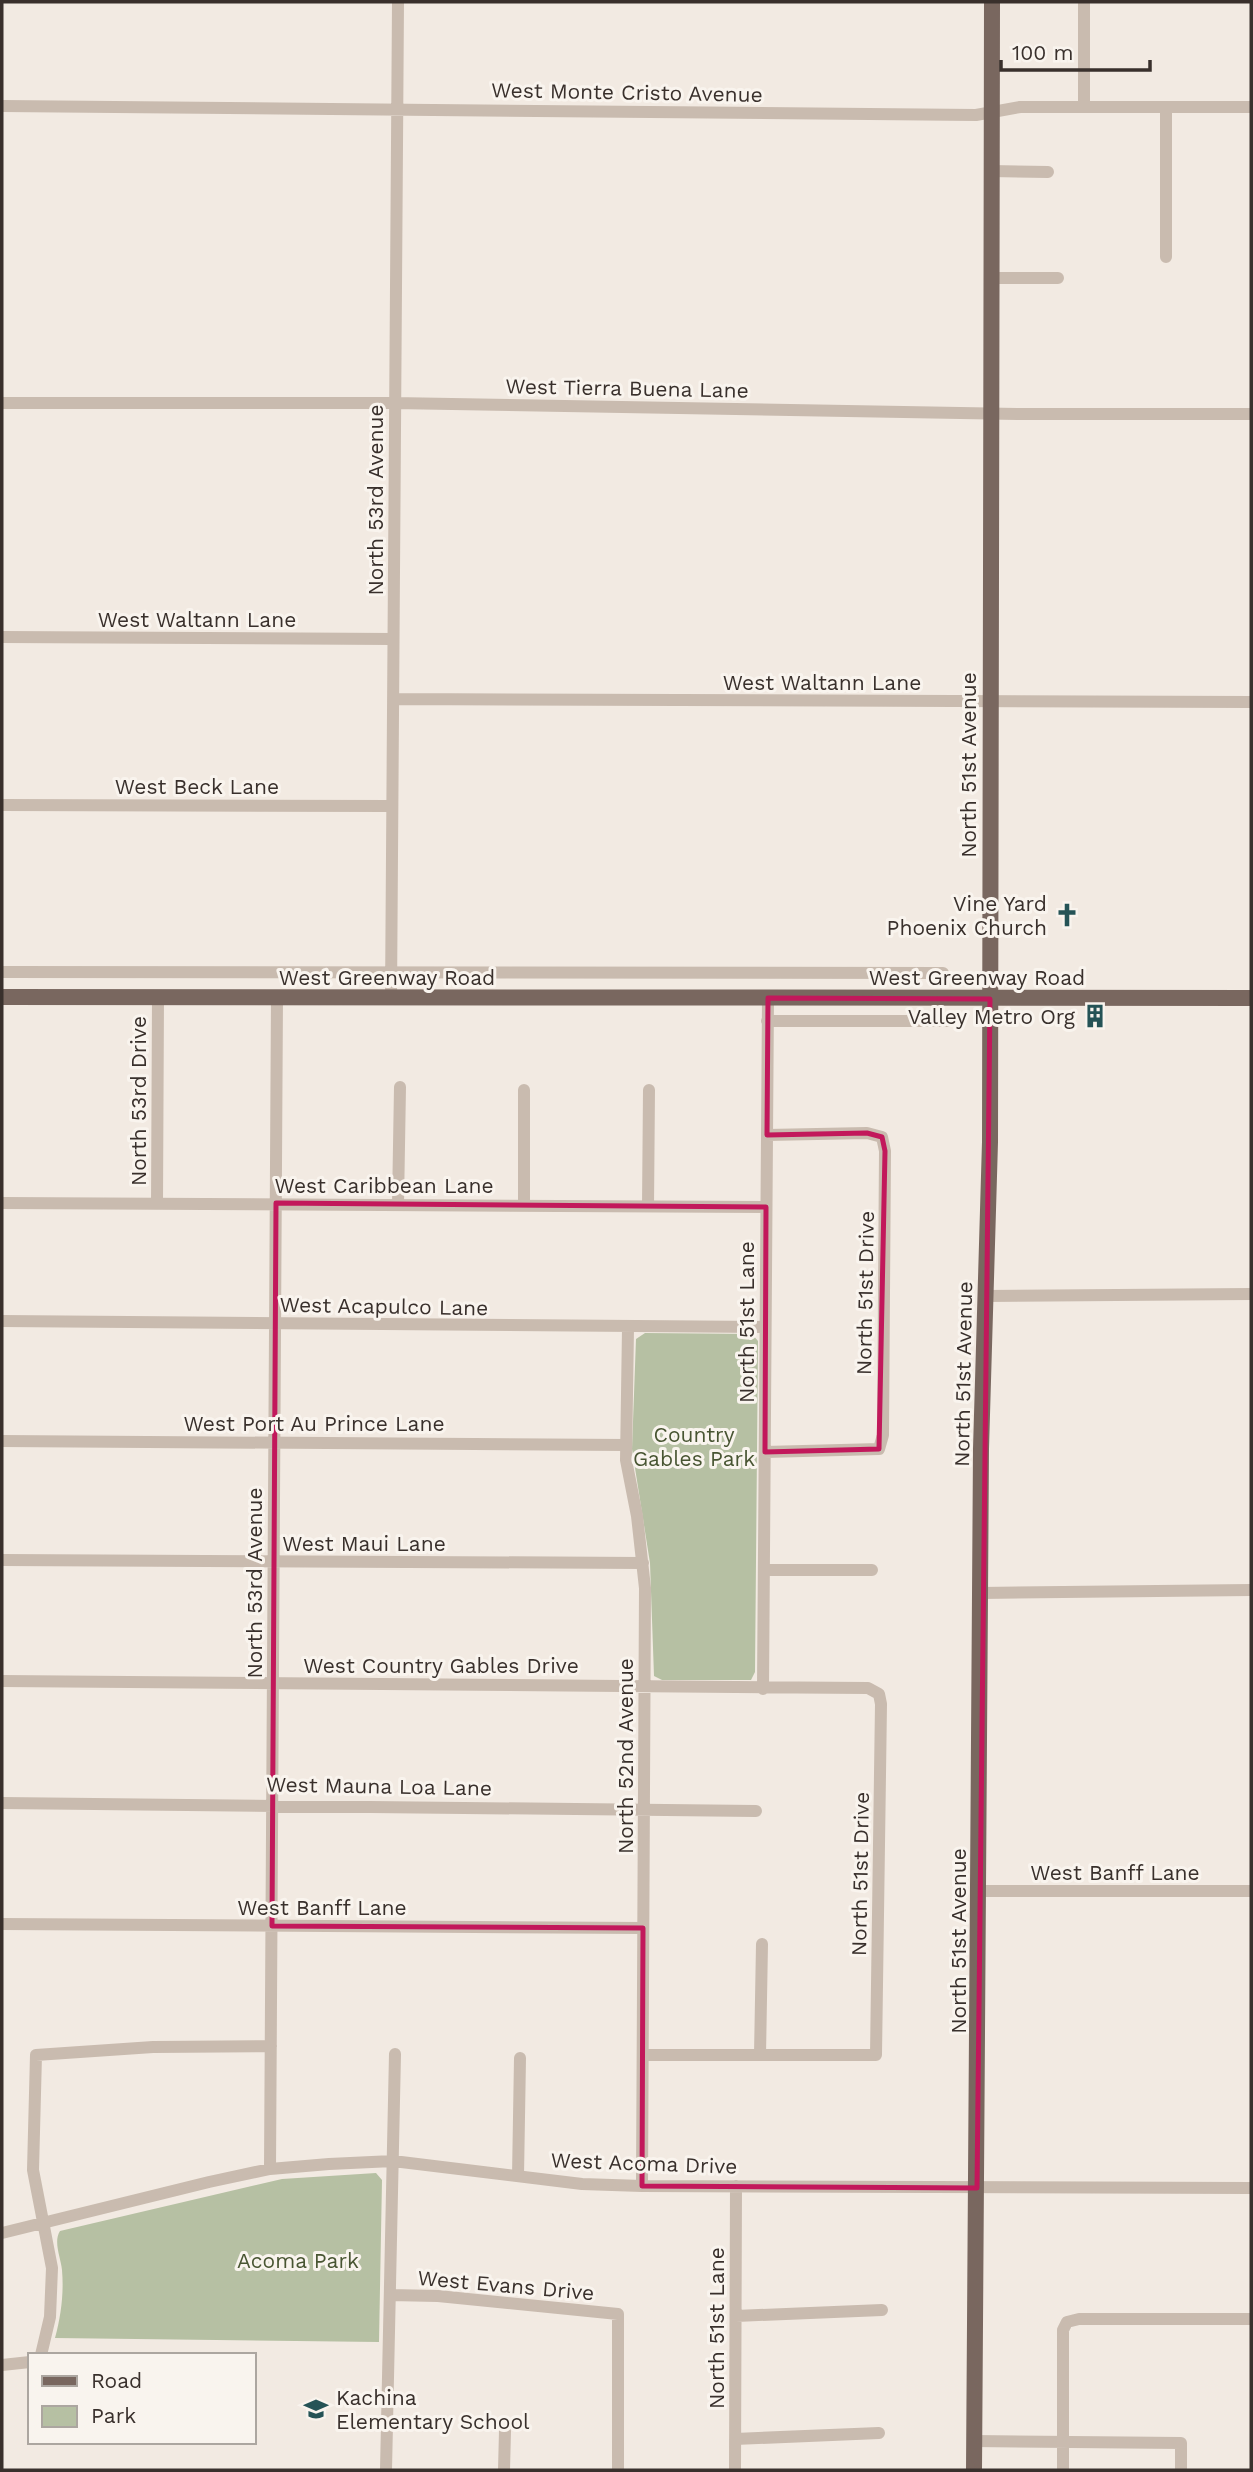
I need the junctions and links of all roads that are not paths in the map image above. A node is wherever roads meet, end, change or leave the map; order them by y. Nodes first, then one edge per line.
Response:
1 (398, 2) edge
2 (992, 2) edge
3 (1084, 2) edge
4 (2, 106) edge
5 (1084, 107) junction
6 (1167, 107) junction
7 (1251, 107) edge
8 (398, 108) junction
9 (992, 111) junction
10 (991, 171) junction
11 (1048, 172) dead end
12 (1166, 257) dead end
13 (991, 278) junction
14 (1058, 278) dead end
15 (2, 403) edge
16 (394, 403) junction
17 (990, 413) junction
18 (1251, 414) edge
19 (2, 637) edge
20 (393, 639) junction
21 (393, 699) junction
22 (989, 702) junction
23 (1251, 702) edge
24 (2, 805) edge
25 (392, 806) junction
26 (2, 972) edge
27 (71, 972) junction
28 (391, 973) junction
29 (702, 973) junction
30 (943, 973) dead end
31 (2, 997) edge
32 (71, 997) junction
33 (158, 997) junction
34 (277, 997) junction
35 (391, 998) junction
36 (702, 998) junction
37 (768, 998) junction
38 (1251, 998) edge
39 (990, 999) junction
40 (767, 1021) junction
41 (948, 1021) dead end
42 (400, 1087) dead end
43 (524, 1090) dead end
44 (649, 1090) dead end
45 (767, 1135) junction
46 (2, 1203) edge
47 (276, 1203) junction
48 (398, 1204) junction
49 (156, 1205) junction
50 (524, 1205) junction
51 (648, 1206) junction
52 (766, 1207) junction
53 (1251, 1294) edge
54 (985, 1296) junction
55 (2, 1321) edge
56 (275, 1325) junction
57 (765, 1327) junction
58 (628, 1328) junction
59 (2, 1441) edge
60 (275, 1442) junction
61 (626, 1445) junction
62 (765, 1452) junction
63 (2, 1560) edge
64 (274, 1562) junction
65 (643, 1563) junction
66 (764, 1570) junction
67 (872, 1570) dead end
68 (1251, 1590) edge
69 (981, 1593) junction
70 (2, 1681) edge
71 (273, 1684) junction
72 (645, 1687) junction
73 (763, 1689) junction
74 (879, 1694) joint
75 (2, 1803) edge
76 (272, 1804) junction
77 (645, 1809) junction
78 (756, 1811) dead end
79 (979, 1891) junction
80 (1251, 1891) edge
81 (2, 1924) edge
82 (272, 1926) junction
83 (643, 1928) junction
84 (762, 1944) dead end
85 (271, 2046) junction
86 (395, 2054) dead end
87 (643, 2054) junction
88 (760, 2055) junction
89 (520, 2057) dead end
90 (393, 2161) junction
91 (270, 2169) junction
92 (518, 2176) junction
93 (642, 2186) junction
94 (736, 2186) junction
95 (977, 2188) junction
96 (1251, 2188) edge
97 (43, 2222) junction
98 (2, 2233) edge
99 (390, 2295) junction
100 (882, 2310) dead end
101 (736, 2316) junction
102 (1251, 2319) edge
103 (41, 2353) edge
104 (28, 2362) edge
105 (2, 2365) edge
106 (505, 2431) dead end
107 (879, 2433) dead end
108 (735, 2440) junction
109 (974, 2441) junction
110 (1063, 2442) junction
111 (386, 2470) edge
112 (504, 2470) edge
113 (618, 2470) edge
114 (735, 2470) edge
115 (974, 2470) edge
116 (1063, 2470) edge
117 (1181, 2470) edge

1 - 8 street, North 53rd Avenue
2 - 9 main road, North 51st Avenue
3 - 5 street
4 - 8 street, West Monte Cristo Avenue
5 - 6 street, West Monte Cristo Avenue
5 - 9 street, West Monte Cristo Avenue
6 - 7 street, West Monte Cristo Avenue
6 - 12 street
8 - 9 street, West Monte Cristo Avenue
8 - 16 street, North 53rd Avenue
9 - 10 main road, North 51st Avenue
10 - 11 street
10 - 13 main road, North 51st Avenue
13 - 14 street
13 - 17 main road, North 51st Avenue
15 - 16 street, West Tierra Buena Lane
16 - 17 street, West Tierra Buena Lane
16 - 20 street, North 53rd Avenue
17 - 18 street, West Tierra Buena Lane
17 - 22 main road, North 51st Avenue
19 - 20 street, West Waltann Lane
20 - 21 street, North 53rd Avenue
21 - 22 street, West Waltann Lane
21 - 25 street, North 53rd Avenue
22 - 23 street, West Waltann Lane
22 - 39 main road, North 51st Avenue
24 - 25 street, West Beck Lane
25 - 28 street, North 53rd Avenue
26 - 27 street, West Greenway Road
27 - 28 street, West Greenway Road
27 - 32 street
28 - 29 street, West Greenway Road
28 - 35 street, North 53rd Avenue
29 - 30 street, West Greenway Road
29 - 36 street
31 - 32 main road, West Greenway Road
32 - 33 main road, West Greenway Road
33 - 34 main road, West Greenway Road
33 - 49 street, North 53rd Drive
34 - 35 main road, West Greenway Road
34 - 47 street, North 53rd Avenue
35 - 36 main road, West Greenway Road
36 - 37 main road, West Greenway Road
37 - 39 main road, West Greenway Road
37 - 40 street, North 51st Lane
38 - 39 main road, West Greenway Road
39 - 54 main road, North 51st Avenue
40 - 41 street, West Greenway Road
40 - 45 street, North 51st Lane
42 - 48 street
43 - 50 street
44 - 51 street
45 - 52 street, North 51st Lane
45 - 62 street, North 51st Drive
46 - 49 street, West Caribbean Lane
47 - 48 street, West Caribbean Lane
47 - 49 street, West Caribbean Lane
47 - 56 street, North 53rd Avenue
48 - 50 street, West Caribbean Lane
50 - 51 street, West Caribbean Lane
51 - 52 street, West Caribbean Lane
52 - 57 street, North 51st Lane
53 - 54 street
54 - 69 main road, North 51st Avenue
55 - 56 street, West Acapulco Lane
56 - 58 street, West Acapulco Lane
56 - 60 street, North 53rd Avenue
57 - 58 street, West Acapulco Lane
57 - 62 street, North 51st Lane
58 - 61 street, North 52nd Avenue
59 - 60 street, West Port Au Prince Lane
60 - 61 street, West Port Au Prince Lane
60 - 64 street, North 53rd Avenue
61 - 65 street, North 52nd Avenue
62 - 66 street, North 51st Lane
63 - 64 street, West Maui Lane
64 - 65 street, West Maui Lane
64 - 71 street, North 53rd Avenue
65 - 72 street, North 52nd Avenue
66 - 67 street
66 - 73 street, North 51st Lane
68 - 69 street
69 - 79 main road, North 51st Avenue
70 - 71 street, West Country Gables Drive
71 - 72 street, West Country Gables Drive
71 - 76 street, North 53rd Avenue
72 - 73 street, West Country Gables Drive
72 - 77 street, North 52nd Avenue
73 - 74 street, West Country Gables Drive
74 - 88 street, North 51st Drive
75 - 76 street, West Mauna Loa Lane
76 - 77 street, West Mauna Loa Lane
76 - 82 street, North 53rd Avenue
77 - 78 street, West Mauna Loa Lane
77 - 83 street, North 52nd Avenue
79 - 80 street, West Banff Lane
79 - 95 main road, North 51st Avenue
81 - 82 street, West Banff Lane
82 - 83 street, West Banff Lane
82 - 85 street, North 53rd Avenue
83 - 87 street, North 52nd Avenue
84 - 88 street
85 - 91 street, North 53rd Avenue
85 - 97 street
86 - 90 street
87 - 88 street
87 - 93 street, North 52nd Avenue
89 - 92 street
90 - 91 street, West Acoma Drive
90 - 92 street, West Acoma Drive
90 - 99 street
91 - 97 street, West Acoma Drive
92 - 93 street, West Acoma Drive
93 - 94 street, West Acoma Drive
94 - 95 street, West Acoma Drive
94 - 101 street, North 51st Lane
95 - 96 street, West Acoma Drive
95 - 109 main road, North 51st Avenue
97 - 98 street, West Acoma Drive
97 - 103 street
99 - 111 street
99 - 113 street, West Evans Drive
100 - 101 street
101 - 108 street, North 51st Lane
102 - 110 street
104 - 105 street
106 - 112 street
107 - 108 street
108 - 114 street, North 51st Lane
109 - 110 street
109 - 115 main road, North 51st Avenue
110 - 116 street
110 - 117 street

